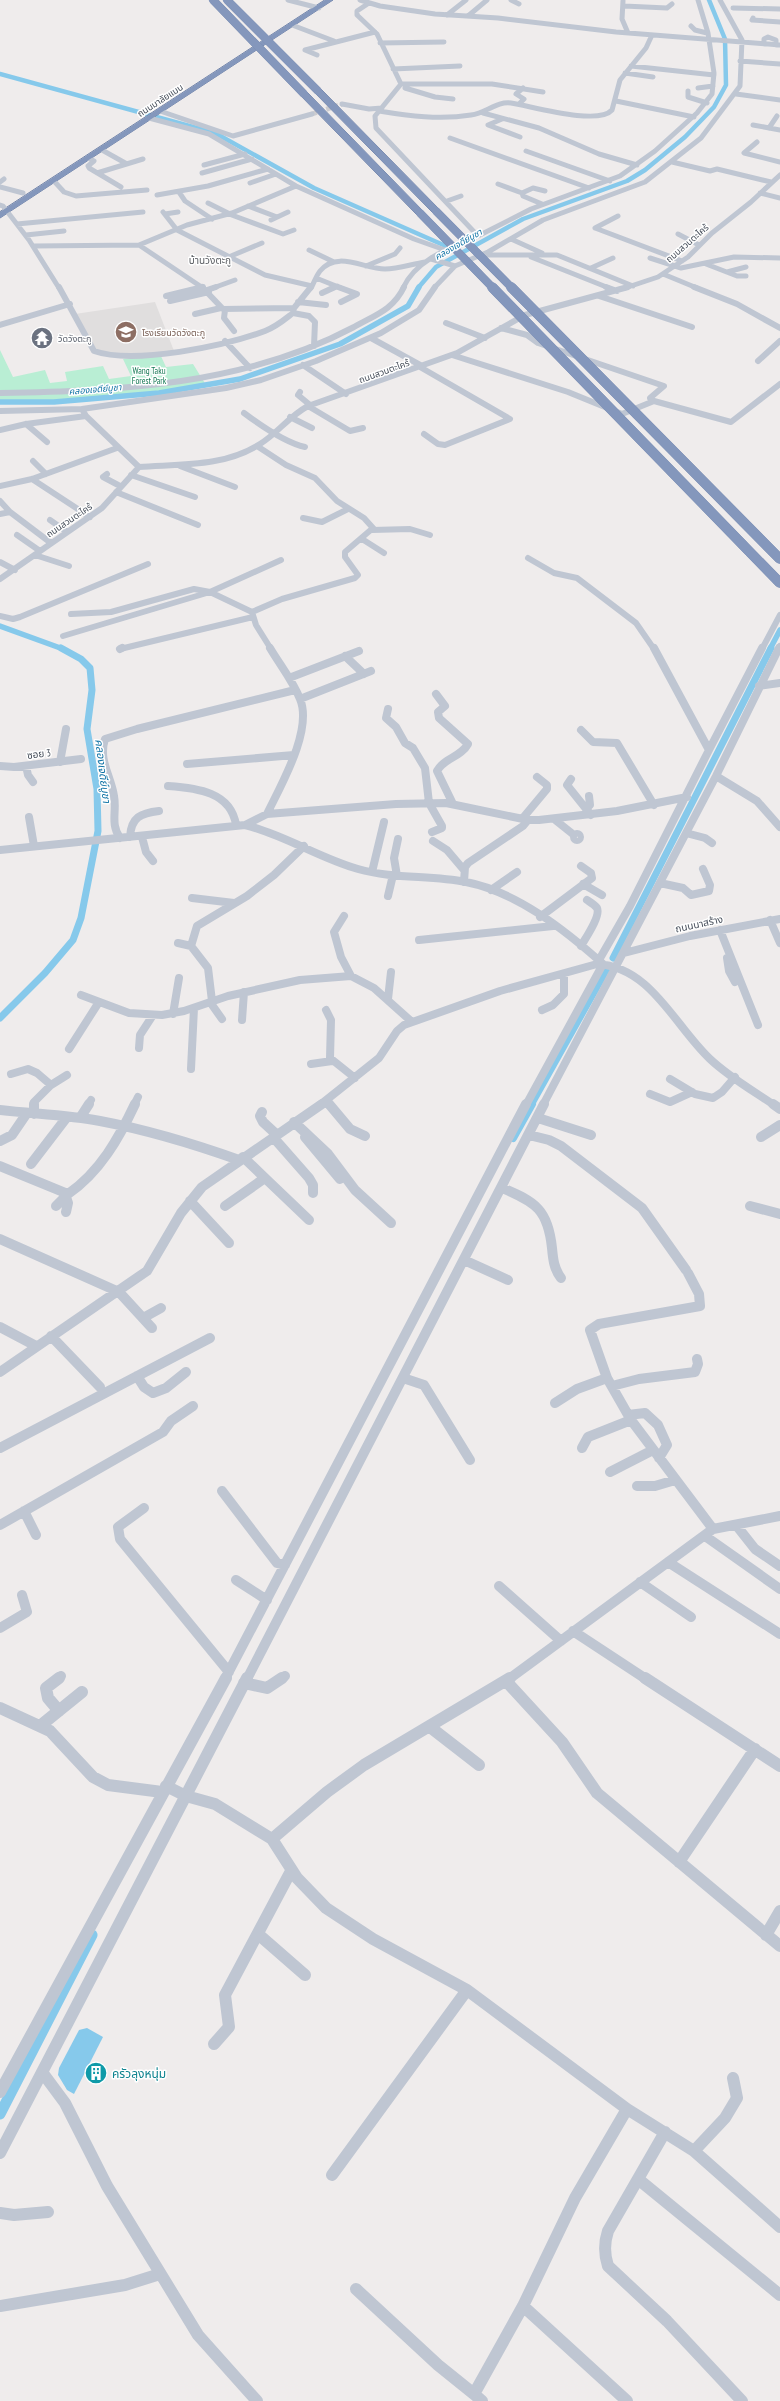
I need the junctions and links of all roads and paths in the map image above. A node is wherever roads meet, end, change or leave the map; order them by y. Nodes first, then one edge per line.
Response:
1 (213, 0) edge
2 (227, 0) edge
3 (288, 0) edge
4 (330, 0) edge
5 (360, 0) edge
6 (466, 0) edge
7 (487, 0) edge
8 (511, 0) edge
9 (623, 0) edge
10 (698, 0) edge
11 (720, 0) edge
12 (369, 3) junction
13 (319, 4) edge
14 (519, 4) dead end
15 (672, 4) dead end
16 (310, 6) junction
17 (624, 6) junction
18 (733, 8) dead end
19 (780, 9) edge
20 (447, 15) junction
21 (468, 16) junction
22 (753, 18) dead end
23 (780, 23) edge
24 (292, 25) junction
25 (691, 26) dead end
26 (628, 33) junction
27 (707, 33) junction
28 (376, 34) junction
29 (652, 35) junction
30 (386, 36) dead end
31 (334, 41) junction
32 (709, 41) junction
33 (380, 42) junction
34 (444, 42) dead end
35 (741, 43) junction
36 (778, 45) edge
37 (317, 55) dead end
38 (740, 61) junction
39 (636, 62) junction
40 (780, 64) edge
41 (460, 66) dead end
42 (631, 66) junction
43 (682, 67) junction
44 (393, 69) junction
45 (678, 72) junction
46 (625, 73) junction
47 (714, 73) junction
48 (653, 77) dead end
49 (400, 85) junction
50 (714, 86) junction
51 (523, 88) junction
52 (698, 88) dead end
53 (688, 91) dead end
54 (543, 92) dead end
55 (736, 94) junction
56 (453, 99) dead end
57 (780, 100) edge
58 (616, 101) junction
59 (342, 104) tunnel mouth
60 (519, 104) junction
61 (707, 104) junction
62 (380, 109) junction
63 (158, 110) junction
64 (483, 112) junction
65 (312, 114) tunnel mouth
66 (777, 116) dead end
67 (694, 117) junction
68 (150, 118) junction
69 (502, 119) junction
70 (753, 124) dead end
71 (769, 128) junction
72 (780, 130) edge
73 (450, 138) dead end
74 (520, 138) dead end
75 (757, 142) dead end
76 (102, 150) junction
77 (526, 151) dead end
78 (245, 154) junction
79 (88, 158) junction
80 (143, 159) dead end
81 (252, 159) junction
82 (672, 162) junction
83 (780, 162) edge
84 (127, 164) junction
85 (637, 165) junction
86 (204, 166) dead end
87 (268, 169) junction
88 (97, 173) junction
89 (202, 173) dead end
90 (276, 174) junction
91 (780, 175) edge
92 (54, 181) junction
93 (610, 181) junction
94 (771, 182) junction
95 (250, 183) dead end
96 (498, 184) dead end
97 (296, 186) junction
98 (0, 187) edge
99 (121, 187) dead end
100 (589, 188) junction
101 (147, 190) dead end
102 (545, 191) dead end
103 (179, 192) junction
104 (23, 193) junction
105 (522, 193) junction
106 (760, 193) junction
107 (157, 195) dead end
108 (461, 196) dead end
109 (780, 198) edge
110 (447, 201) junction
111 (208, 203) dead end
112 (542, 204) junction
113 (248, 206) junction
114 (3, 207) edge
115 (143, 212) dead end
116 (178, 212) dead end
117 (288, 212) dead end
118 (229, 214) junction
119 (0, 216) edge
120 (618, 216) dead end
121 (277, 217) junction
122 (212, 218) junction
123 (270, 220) dead end
124 (17, 224) junction
125 (177, 230) junction
126 (294, 230) dead end
127 (64, 231) dead end
128 (678, 234) dead end
129 (26, 235) junction
130 (478, 236) junction
131 (511, 239) junction
132 (262, 243) dead end
133 (139, 245) junction
134 (699, 245) junction
135 (34, 246) junction
136 (400, 248) dead end
137 (309, 250) dead end
138 (445, 250) junction
139 (543, 254) junction
140 (231, 256) junction
141 (479, 256) junction
142 (531, 256) dead end
143 (613, 258) dead end
144 (650, 258) dead end
145 (780, 258) edge
146 (434, 260) junction
147 (682, 261) junction
148 (334, 262) junction
149 (425, 262) junction
150 (706, 264) junction
151 (452, 265) junction
152 (366, 266) junction
153 (675, 266) junction
154 (746, 267) dead end
155 (591, 268) junction
156 (727, 272) junction
157 (663, 274) junction
158 (746, 276) dead end
159 (316, 278) junction
160 (235, 280) dead end
161 (312, 286) junction
162 (337, 286) junction
163 (633, 286) junction
164 (617, 290) junction
165 (207, 292) junction
166 (322, 293) dead end
167 (166, 296) dead end
168 (599, 296) junction
169 (170, 301) dead end
170 (298, 302) junction
171 (341, 302) dead end
172 (70, 304) junction
173 (178, 304) dead end
174 (326, 304) dead end
175 (223, 309) junction
176 (294, 310) junction
177 (195, 314) dead end
178 (446, 323) dead end
179 (0, 325) edge
180 (692, 327) dead end
181 (501, 328) junction
182 (780, 328) edge
183 (234, 331) dead end
184 (371, 338) junction
185 (485, 338) junction
186 (225, 341) junction
187 (780, 341) edge
188 (314, 346) junction
189 (452, 355) junction
190 (758, 361) dead end
191 (303, 366) junction
192 (421, 367) junction
193 (250, 368) junction
194 (780, 384) edge
195 (172, 385) junction
196 (300, 392) dead end
197 (0, 393) edge
198 (175, 394) junction
199 (346, 394) junction
200 (651, 401) junction
201 (309, 405) junction
202 (82, 409) junction
203 (0, 411) edge
204 (244, 412) dead end
205 (86, 416) junction
206 (290, 417) junction
207 (26, 424) junction
208 (312, 428) dead end
209 (363, 428) dead end
210 (0, 430) edge
211 (275, 433) junction
212 (424, 434) dead end
213 (47, 442) dead end
214 (257, 446) junction
215 (305, 447) dead end
216 (117, 448) junction
217 (33, 461) dead end
218 (176, 465) junction
219 (139, 467) junction
220 (46, 474) junction
221 (106, 474) dead end
222 (131, 475) junction
223 (32, 479) junction
224 (0, 486) edge
225 (235, 487) dead end
226 (118, 489) junction
227 (195, 497) dead end
228 (0, 501) edge
229 (348, 509) junction
230 (10, 512) junction
231 (0, 514) edge
232 (90, 517) junction
233 (303, 518) dead end
234 (50, 520) dead end
235 (198, 524) dead end
236 (372, 530) junction
237 (67, 532) junction
238 (17, 535) dead end
239 (430, 535) dead end
240 (362, 539) junction
241 (51, 543) junction
242 (37, 553) junction
243 (384, 554) dead end
244 (528, 558) dead end
245 (780, 559) edge
246 (281, 560) dead end
247 (0, 562) edge
248 (148, 564) dead end
249 (68, 566) dead end
250 (15, 570) junction
251 (0, 579) edge
252 (780, 583) edge
253 (210, 592) junction
254 (152, 600) junction
255 (157, 608) junction
256 (71, 614) dead end
257 (252, 614) junction
258 (780, 615) edge
259 (0, 616) edge
260 (63, 636) dead end
261 (780, 646) edge
262 (120, 649) dead end
263 (359, 651) dead end
264 (345, 656) junction
265 (289, 678) junction
266 (780, 683) edge
267 (759, 686) junction
268 (296, 690) junction
269 (436, 694) dead end
270 (300, 699) junction
271 (388, 709) dead end
272 (66, 729) dead end
273 (581, 730) dead end
274 (709, 754) junction
275 (294, 755) junction
276 (81, 759) dead end
277 (721, 759) junction
278 (60, 762) junction
279 (187, 764) dead end
280 (0, 766) edge
281 (26, 766) junction
282 (716, 776) junction
283 (537, 777) dead end
284 (571, 779) dead end
285 (33, 782) dead end
286 (168, 786) dead end
287 (589, 796) dead end
288 (687, 797) junction
289 (429, 803) junction
290 (453, 804) junction
291 (654, 805) junction
292 (159, 811) dead end
293 (589, 812) junction
294 (266, 814) junction
295 (29, 817) dead end
296 (554, 819) junction
297 (525, 820) junction
298 (384, 822) dead end
299 (240, 825) junction
300 (780, 828) edge
301 (432, 832) dead end
302 (686, 833) junction
303 (574, 835) dead end
304 (130, 837) junction
305 (142, 837) junction
306 (120, 838) junction
307 (398, 839) dead end
308 (433, 841) dead end
309 (712, 843) dead end
310 (34, 846) junction
311 (304, 846) junction
312 (0, 850) edge
313 (153, 861) dead end
314 (581, 866) dead end
315 (703, 868) dead end
316 (464, 870) junction
317 (372, 872) junction
318 (517, 872) dead end
319 (395, 875) junction
320 (464, 882) junction
321 (660, 883) junction
322 (583, 884) junction
323 (491, 890) junction
324 (602, 895) dead end
325 (388, 896) dead end
326 (192, 898) dead end
327 (586, 900) dead end
328 (234, 903) junction
329 (344, 916) dead end
330 (540, 917) junction
331 (780, 919) edge
332 (770, 920) junction
333 (553, 926) junction
334 (720, 930) junction
335 (419, 940) dead end
336 (178, 943) dead end
337 (780, 943) edge
338 (191, 946) junction
339 (581, 946) junction
340 (728, 951) junction
341 (624, 953) junction
342 (601, 962) junction
343 (615, 966) junction
344 (391, 972) dead end
345 (564, 974) junction
346 (351, 976) junction
347 (179, 978) dead end
348 (735, 982) dead end
349 (244, 992) junction
350 (81, 995) dead end
351 (388, 999) junction
352 (211, 1001) junction
353 (99, 1002) junction
354 (194, 1008) junction
355 (326, 1010) dead end
356 (542, 1010) dead end
357 (173, 1014) junction
358 (153, 1015) junction
359 (222, 1019) dead end
360 (242, 1020) dead end
361 (412, 1022) junction
362 (758, 1025) dead end
363 (138, 1048) dead end
364 (69, 1049) dead end
365 (332, 1061) junction
366 (310, 1064) dead end
367 (191, 1069) dead end
368 (12, 1074) dead end
369 (67, 1075) dead end
370 (735, 1077) junction
371 (355, 1078) junction
372 (670, 1079) dead end
373 (52, 1085) junction
374 (692, 1092) junction
375 (650, 1094) dead end
376 (138, 1097) dead end
377 (91, 1100) dead end
378 (326, 1101) junction
379 (780, 1109) edge
380 (0, 1110) edge
381 (262, 1112) dead end
382 (31, 1114) junction
383 (67, 1117) junction
384 (80, 1118) junction
385 (542, 1119) junction
386 (293, 1123) junction
387 (780, 1125) edge
388 (124, 1127) junction
389 (529, 1135) junction
390 (591, 1135) dead end
391 (275, 1136) junction
392 (365, 1136) dead end
393 (761, 1137) dead end
394 (0, 1141) edge
395 (241, 1158) junction
396 (31, 1164) dead end
397 (0, 1166) edge
398 (266, 1178) junction
399 (502, 1188) junction
400 (313, 1193) dead end
401 (67, 1196) junction
402 (358, 1200) dead end
403 (190, 1201) junction
404 (56, 1206) dead end
405 (225, 1206) dead end
406 (750, 1206) dead end
407 (66, 1212) dead end
408 (780, 1214) edge
409 (309, 1220) dead end
410 (391, 1224) dead end
411 (0, 1239) edge
412 (229, 1244) dead end
413 (464, 1260) junction
414 (561, 1278) dead end
415 (508, 1280) dead end
416 (119, 1292) junction
417 (161, 1308) dead end
418 (143, 1318) junction
419 (0, 1327) edge
420 (152, 1328) dead end
421 (51, 1336) junction
422 (210, 1338) dead end
423 (36, 1346) junction
424 (697, 1358) dead end
425 (0, 1372) edge
426 (186, 1372) dead end
427 (137, 1376) junction
428 (403, 1378) junction
429 (610, 1382) junction
430 (100, 1387) dead end
431 (555, 1403) dead end
432 (193, 1406) dead end
433 (629, 1417) junction
434 (0, 1448) edge
435 (582, 1448) dead end
436 (656, 1454) junction
437 (470, 1460) dead end
438 (610, 1472) dead end
439 (675, 1480) junction
440 (637, 1486) dead end
441 (222, 1491) dead end
442 (144, 1508) dead end
443 (24, 1511) junction
444 (780, 1516) edge
445 (0, 1525) edge
446 (736, 1525) junction
447 (709, 1533) junction
448 (36, 1535) dead end
449 (668, 1562) junction
450 (285, 1565) junction
451 (780, 1566) edge
452 (236, 1580) dead end
453 (640, 1582) junction
454 (499, 1586) dead end
455 (780, 1589) edge
456 (22, 1595) dead end
457 (267, 1600) junction
458 (692, 1617) dead end
459 (0, 1628) edge
460 (573, 1631) junction
461 (780, 1634) edge
462 (561, 1641) junction
463 (229, 1672) junction
464 (61, 1676) dead end
465 (285, 1676) dead end
466 (506, 1681) junction
467 (244, 1683) junction
468 (82, 1692) dead end
469 (0, 1708) edge
470 (59, 1711) junction
471 (40, 1726) junction
472 (430, 1727) junction
473 (755, 1749) junction
474 (479, 1765) dead end
475 (780, 1766) edge
476 (165, 1789) junction
477 (184, 1794) junction
478 (272, 1840) junction
479 (679, 1862) junction
480 (291, 1871) junction
481 (780, 1911) edge
482 (258, 1934) junction
483 (766, 1935) junction
484 (780, 1946) edge
485 (305, 1975) dead end
486 (467, 1990) junction
487 (214, 2044) dead end
488 (42, 2072) junction
489 (733, 2078) dead end
490 (0, 2092) edge
491 (628, 2109) junction
492 (664, 2132) junction
493 (694, 2151) junction
494 (0, 2153) edge
495 (332, 2175) dead end
496 (638, 2179) junction
497 (48, 2212) dead end
498 (0, 2213) edge
499 (780, 2228) edge
500 (160, 2274) junction
501 (356, 2289) dead end
502 (780, 2295) edge
503 (0, 2306) edge
504 (523, 2306) junction
505 (478, 2398) edge
506 (257, 2401) edge
507 (627, 2401) edge
508 (742, 2401) edge

1 - 252 highway, bridge
2 - 245 highway, bridge
3 - 16 street
4 - 13 highway, ถนนมาลัยแมน
5 - 12 street
6 - 20 street
7 - 21 street
8 - 14 street
9 - 17 street
10 - 27 street
11 - 35 street
12 - 20 street
12 - 28 street
13 - 16 highway, ถนนมาลัยแมน
13 - 24 highway, ถนนมาลัยแมน
15 - 17 street
16 - 63 highway, ถนนมาลัยแมน
17 - 26 street
18 - 19 street
20 - 21 street
21 - 26 street
22 - 23 street
24 - 31 street
24 - 63 highway, ถนนมาลัยแมน
25 - 27 street
26 - 29 street
27 - 32 street
28 - 30 street
28 - 31 street
28 - 33 street
29 - 32 street
29 - 39 street
31 - 37 street
32 - 35 street
32 - 47 street
33 - 34 street
33 - 44 street
35 - 36 street
35 - 38 street
38 - 40 street
38 - 55 street
39 - 42 street
39 - 43 street
41 - 44 street
42 - 45 street
42 - 46 street
43 - 45 street
43 - 47 street
44 - 49 street
45 - 47 street
46 - 48 street
46 - 58 street
47 - 50 street
49 - 51 street
49 - 56 street
49 - 62 street
50 - 52 street
50 - 61 street
51 - 54 street
51 - 60 street
53 - 61 street
55 - 57 street
55 - 82 street
58 - 60 street
58 - 67 street
59 - 62 street
60 - 64 street
61 - 67 street
62 - 64 street
62 - 110 street
63 - 65 street
63 - 68 highway, ถนนมาลัยแมน
63 - 104 highway, ถนนมาลัยแมน
64 - 69 street
66 - 71 street
67 - 85 street
68 - 76 highway, ถนนมาลัยแมน
68 - 78 street
69 - 74 street
69 - 85 street
70 - 71 street
71 - 72 street
73 - 100 street
75 - 83 street
76 - 79 highway, ถนนมาลัยแมน
76 - 84 street
77 - 93 street
78 - 81 street
78 - 86 street
79 - 88 street
79 - 92 highway, ถนนมาลัยแมน
80 - 84 street
81 - 87 street
81 - 89 street
82 - 94 street
82 - 131 street
84 - 88 street
85 - 93 street
87 - 90 street
87 - 103 street
88 - 99 street
90 - 95 street
90 - 97 street
91 - 94 street, ถนนสวนตะไคร้
92 - 101 street
92 - 114 highway, ถนนมาลัยแมน
93 - 100 street
94 - 106 street, ถนนสวนตะไคร้
96 - 105 street
97 - 113 street
97 - 138 street
98 - 104 street
100 - 112 street
102 - 105 street
103 - 107 street
103 - 122 street
104 - 114 highway, ถนนมาลัยแมน
105 - 112 street
106 - 109 street
106 - 134 street, ถนนสวนตะไคร้
108 - 110 street
110 - 130 street
111 - 118 street
112 - 130 street
113 - 118 street
113 - 121 street
114 - 119 highway, ถนนมาลัยแมน
114 - 124 street
115 - 124 street
116 - 125 street
117 - 121 street
118 - 122 street
118 - 126 street
120 - 147 street
121 - 123 street
122 - 125 street
124 - 129 street
125 - 133 street
125 - 140 street
127 - 129 street
128 - 134 street
129 - 135 street
130 - 138 street
131 - 139 street
131 - 141 street
132 - 140 street
133 - 135 street
133 - 165 street
134 - 147 street, ถนนสวนตะไคร้
135 - 172 street
136 - 152 street
137 - 148 street
138 - 146 street
139 - 141 street
139 - 155 street
140 - 161 street
141 - 151 street
142 - 164 street
143 - 155 street
144 - 153 street
145 - 150 street
146 - 149 street
146 - 151 street
147 - 153 street, ถนนสวนตะไคร้
148 - 152 street
148 - 159 street
149 - 152 street
149 - 188 street
150 - 153 street
150 - 156 street
151 - 184 street
153 - 157 street, ถนนสวนตะไคร้
154 - 156 street
155 - 163 street
156 - 158 street
157 - 163 street, ถนนสวนตะไคร้
157 - 182 street
159 - 161 street
159 - 162 street
160 - 165 street
161 - 170 street
162 - 166 street
162 - 171 street
163 - 164 street, ถนนสวนตะไคร้
164 - 168 street, ถนนสวนตะไคร้
165 - 167 street
165 - 169 street
165 - 173 street
165 - 175 street
168 - 180 street
168 - 181 street, ถนนสวนตะไคร้
170 - 174 street
170 - 176 street
172 - 179 street
172 - 186 street
175 - 176 street
175 - 177 street
175 - 183 street
176 - 186 street
176 - 188 street
178 - 185 street
181 - 185 street, ถนนสวนตะไคร้
181 - 200 street
184 - 191 street
184 - 192 street
185 - 189 street, ถนนสวนตะไคร้
186 - 193 street
187 - 190 street
188 - 193 street
189 - 192 street, ถนนสวนตะไคร้
189 - 200 street
191 - 198 street
191 - 199 street
192 - 199 street, ถนนสวนตะไคร้
192 - 212 street
193 - 195 street
194 - 200 street
195 - 197 street
195 - 198 street
196 - 201 street
198 - 202 street
199 - 201 street, ถนนสวนตะไคร้
201 - 206 street, ถนนสวนตะไคร้
201 - 209 street
202 - 203 street
202 - 205 street
204 - 211 street
205 - 207 street
205 - 216 street
206 - 208 street
206 - 211 street, ถนนสวนตะไคร้
207 - 210 street
207 - 213 street
211 - 214 street, ถนนสวนตะไคร้
211 - 215 street
214 - 218 street, ถนนสวนตะไคร้
214 - 229 street
216 - 219 street
216 - 220 street
217 - 220 street
218 - 219 street, ถนนสวนตะไคร้
218 - 225 street
219 - 222 street, ถนนสวนตะไคร้
220 - 223 street
221 - 226 street
222 - 226 street, ถนนสวนตะไคร้
222 - 227 street
223 - 224 street
223 - 232 street
226 - 232 street, ถนนสวนตะไคร้
226 - 235 street
228 - 230 street
229 - 233 street
229 - 236 street
230 - 231 street
230 - 241 street
232 - 237 street, ถนนสวนตะไคร้
234 - 237 street
236 - 239 street
236 - 240 street
237 - 241 street, ถนนสวนตะไคร้
238 - 242 street
240 - 243 street
240 - 257 street
241 - 242 street, ถนนสวนตะไคร้
242 - 249 street
242 - 250 street, ถนนสวนตะไคร้
244 - 274 street
246 - 253 street
247 - 250 street
248 - 259 street
250 - 251 street, ถนนสวนตะไคร้
253 - 254 street
253 - 255 street
253 - 257 street
254 - 255 street
254 - 256 street
255 - 260 street
257 - 262 street
257 - 265 street
258 - 274 street
261 - 267 street
263 - 264 street
264 - 265 street
264 - 270 street
265 - 268 street
266 - 267 street
267 - 277 street
268 - 270 street
268 - 306 street
269 - 290 street
270 - 275 street
271 - 289 street
272 - 278 street
273 - 291 street
274 - 277 street
274 - 288 street
275 - 279 street
275 - 294 street
276 - 278 street, ซอย 3
277 - 282 street
278 - 281 street, ซอย 3
280 - 281 street, ซอย 3
281 - 285 street
282 - 300 street
282 - 302 street
283 - 297 street
284 - 293 street
286 - 299 street
287 - 293 street
288 - 291 street
288 - 342 street
289 - 290 street
289 - 294 street
289 - 301 street
290 - 297 street
291 - 293 street
292 - 304 street
293 - 296 street
294 - 299 street
295 - 310 street
296 - 297 street
296 - 303 street
297 - 316 street
298 - 317 street
299 - 305 street
299 - 311 street
302 - 309 street
302 - 321 street
304 - 305 street
304 - 306 street
305 - 313 street
306 - 310 street
307 - 319 street
308 - 316 street
310 - 312 street
311 - 317 street
311 - 328 street
314 - 322 street
315 - 321 street
316 - 320 street
317 - 319 street
318 - 323 street
319 - 320 street
319 - 325 street
320 - 323 street
321 - 341 street
322 - 324 street
322 - 330 street
323 - 330 street
326 - 328 street
327 - 339 street
328 - 338 street
329 - 346 street
330 - 333 street
331 - 332 street, ถนนนาสร้าง
332 - 334 street, ถนนนาสร้าง
332 - 337 street
333 - 335 street
333 - 339 street
334 - 340 street
334 - 341 street, ถนนนาสร้าง
336 - 338 street
338 - 352 street
339 - 342 street
340 - 348 street
340 - 362 street
341 - 343 street
342 - 343 street
342 - 345 street
342 - 450 street
343 - 370 street
343 - 385 street
344 - 351 street
345 - 356 street
345 - 361 street
346 - 349 street
346 - 351 street
347 - 357 street
349 - 352 street
349 - 360 street
350 - 353 street
351 - 361 street
352 - 354 street
352 - 359 street
353 - 358 street
353 - 364 street
354 - 357 street
354 - 367 street
355 - 365 street
357 - 358 street
358 - 363 street
361 - 371 street
365 - 366 street
365 - 371 street
368 - 373 street
369 - 373 street
370 - 374 street
370 - 379 street
371 - 378 street
372 - 374 street
373 - 382 street
374 - 375 street
376 - 388 street
377 - 384 street
378 - 386 street
378 - 392 street
380 - 382 street
381 - 391 street
382 - 383 street
382 - 394 street
383 - 384 street
383 - 396 street
384 - 388 street
385 - 389 street
385 - 390 street
386 - 391 street
386 - 402 street
386 - 410 street
387 - 393 street
388 - 395 street
388 - 401 street
389 - 399 street
389 - 429 street
391 - 395 street
391 - 400 street
395 - 398 street
395 - 403 street
397 - 401 street
398 - 405 street
398 - 409 street
399 - 413 street
399 - 414 street
401 - 404 street
401 - 407 street
403 - 412 street
403 - 416 street
406 - 408 street
411 - 416 street
413 - 415 street
413 - 428 street
416 - 418 street
416 - 421 street
417 - 418 street
418 - 420 street
419 - 423 street
421 - 423 street
421 - 430 street
422 - 427 street
423 - 425 street
424 - 429 street
426 - 427 street
427 - 434 street
428 - 437 street
428 - 467 street
429 - 431 street
429 - 433 street
432 - 443 street
433 - 435 street
433 - 436 street
433 - 436 street
436 - 438 street
436 - 439 street
439 - 440 street
439 - 447 street
441 - 450 street
442 - 463 street
443 - 445 street
443 - 448 street
444 - 446 street
446 - 447 street
446 - 451 street
447 - 449 street
447 - 455 street
449 - 453 street
449 - 461 street
450 - 457 street
452 - 457 street
453 - 458 street
453 - 460 street
454 - 462 street
456 - 459 street
457 - 463 street
460 - 462 street
460 - 473 street
462 - 466 street
463 - 476 street
464 - 470 street
465 - 467 street
466 - 472 street
466 - 479 street
467 - 477 street
468 - 470 street
469 - 471 street
470 - 471 street
471 - 476 street
472 - 474 street
472 - 478 street
473 - 475 street
473 - 479 street
476 - 477 street
476 - 490 street
477 - 478 street
477 - 488 street
478 - 480 street
479 - 483 street
480 - 482 street
480 - 486 street
481 - 483 street
482 - 485 street
482 - 487 street
483 - 484 street
486 - 491 street
486 - 495 street
488 - 494 street
488 - 500 street
489 - 493 street
491 - 492 street
491 - 504 street
492 - 493 street
492 - 496 street
493 - 499 street
496 - 502 street
496 - 508 street
497 - 498 street
500 - 503 street
500 - 506 street
501 - 505 street
504 - 505 street
504 - 507 street

